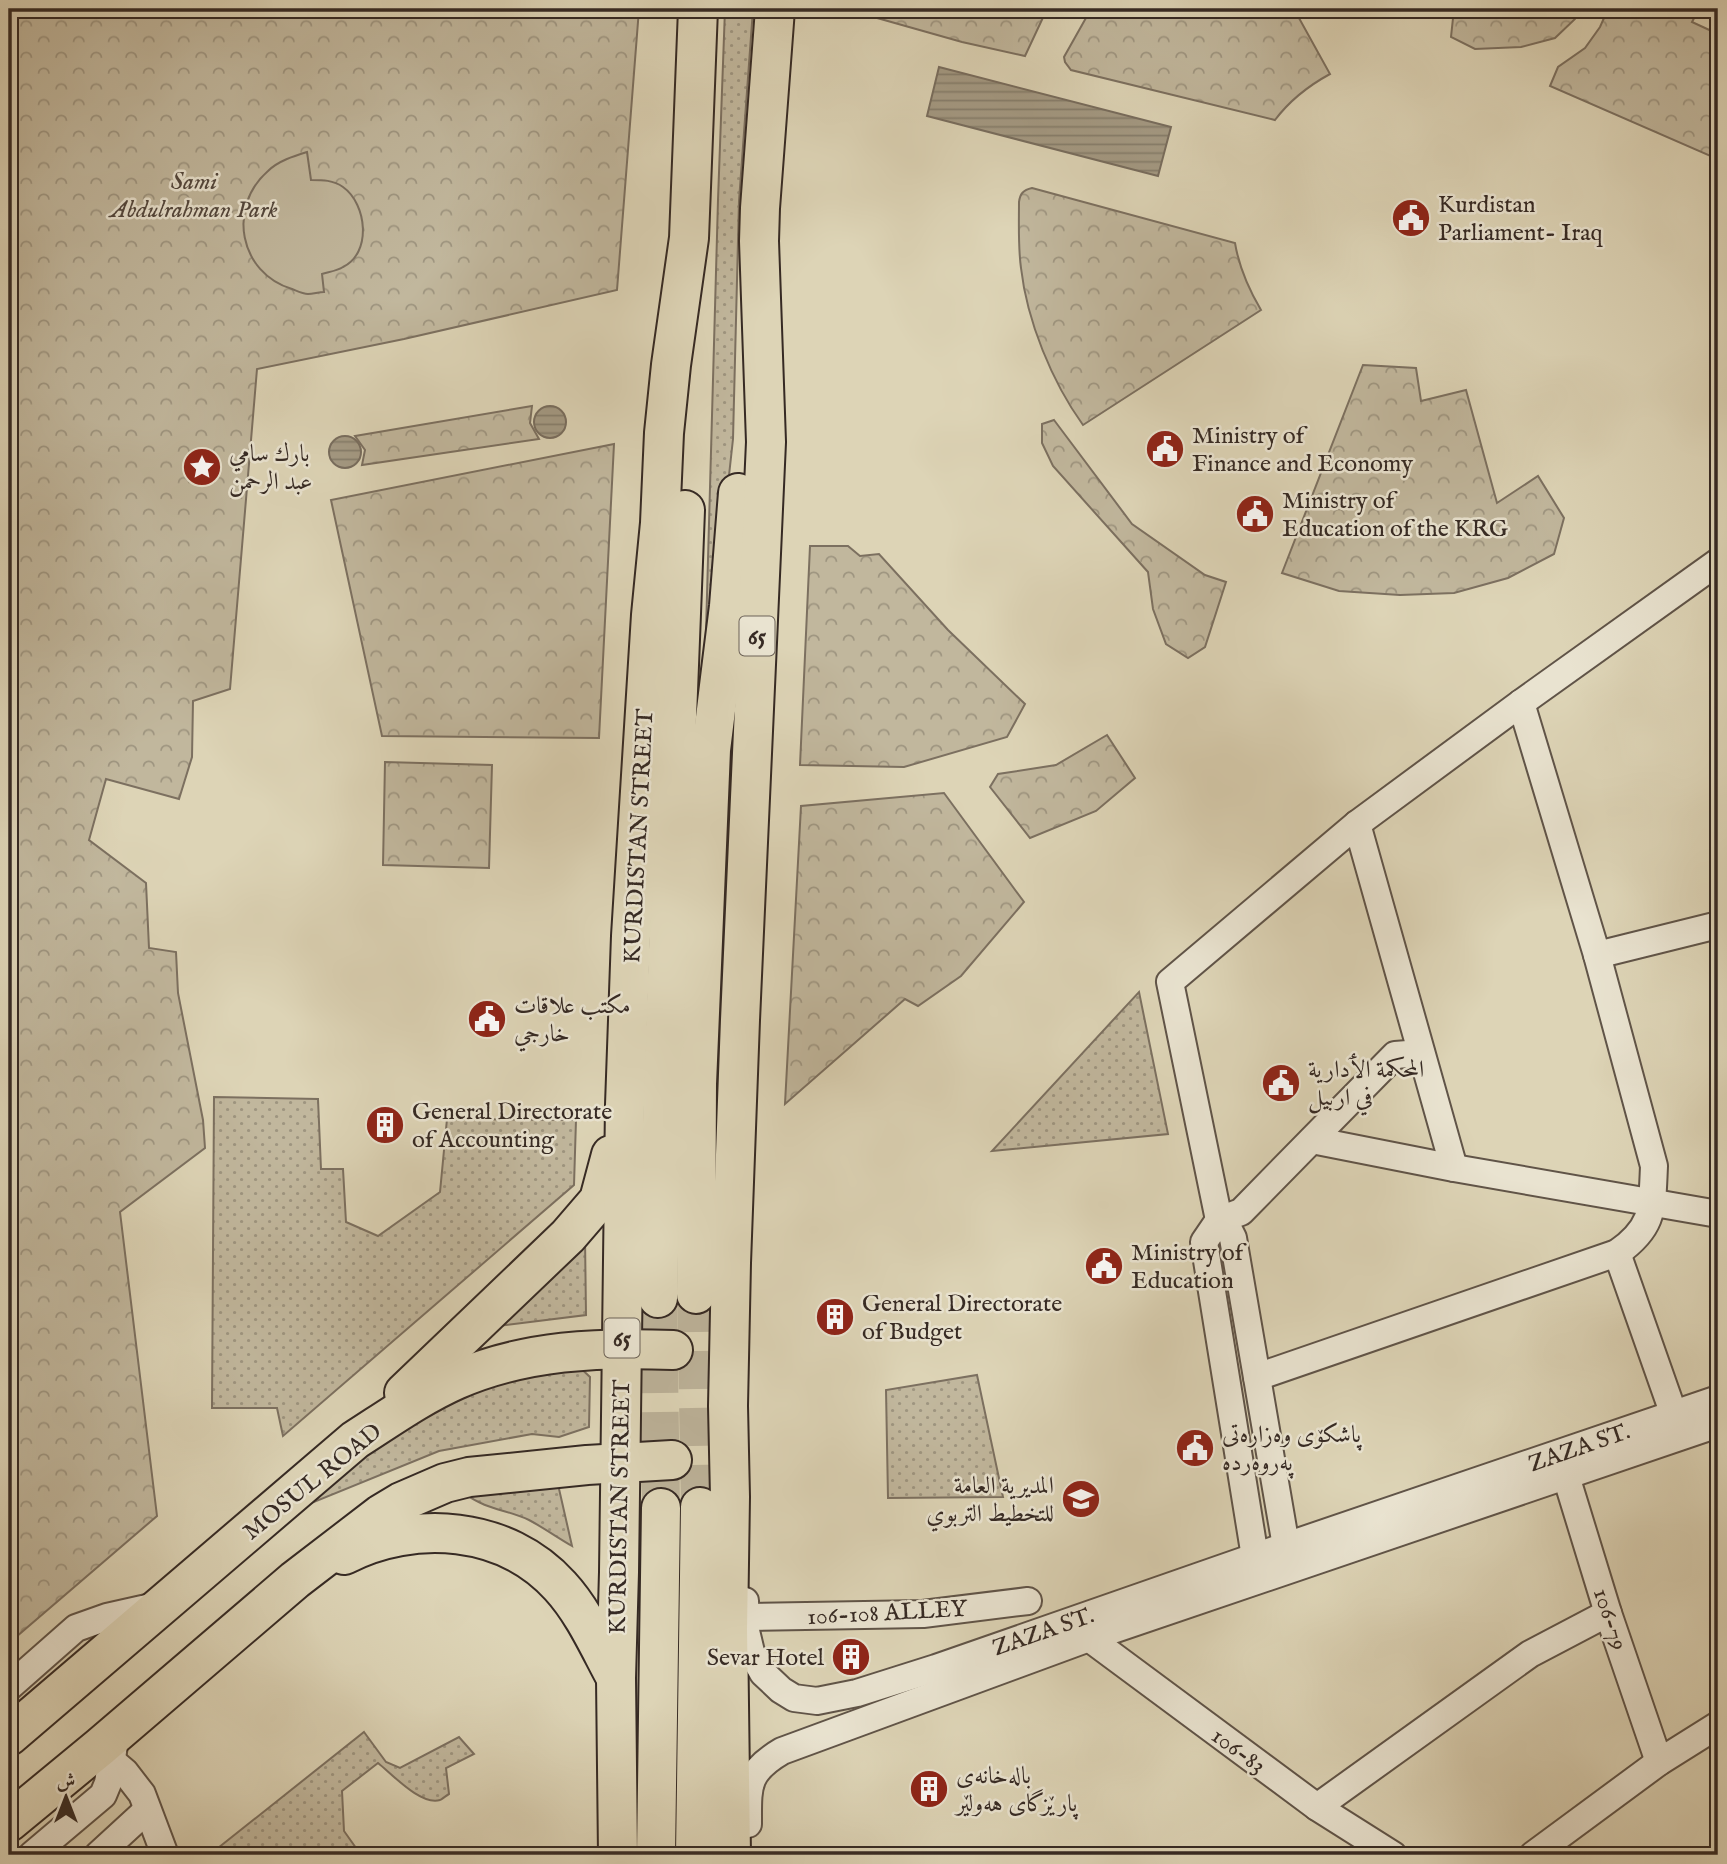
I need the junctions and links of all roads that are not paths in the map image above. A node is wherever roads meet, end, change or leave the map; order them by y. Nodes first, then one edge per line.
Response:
1 (698, 9) edge
2 (775, 9) edge
3 (689, 238) junction
4 (760, 241) junction
5 (1718, 562) edge
6 (1521, 703) junction
7 (1357, 824) junction
8 (1718, 925) edge
9 (1597, 955) junction
10 (1421, 1053) junction
11 (625, 1105) junction
12 (1312, 1140) junction
13 (1454, 1168) junction
14 (1652, 1202) junction
15 (1718, 1214) edge
16 (1219, 1220) junction
17 (1617, 1254) junction
18 (731, 1263) junction
19 (696, 1294) tunnel mouth
20 (658, 1298) tunnel mouth
21 (622, 1348) junction
22 (673, 1350) junction
23 (1257, 1377) junction
24 (1718, 1399) edge
25 (621, 1404) junction
26 (729, 1406) junction
27 (1674, 1415) junction
28 (1718, 1424) edge
29 (355, 1440) junction
30 (672, 1460) junction
31 (620, 1463) junction
32 (1566, 1475) junction
33 (700, 1507) tunnel mouth
34 (661, 1508) tunnel mouth
35 (1286, 1546) junction
36 (1255, 1557) junction
37 (295, 1580) junction
38 (1028, 1601) dead end
39 (164, 1605) junction
40 (1608, 1613) junction
41 (745, 1617) junction
42 (1089, 1638) junction
43 (616, 1678) junction
44 (9, 1687) edge
45 (1718, 1725) edge
46 (9, 1737) edge
47 (114, 1747) junction
48 (1659, 1762) junction
49 (1317, 1807) junction
50 (147, 1810) junction
51 (9, 1822) edge
52 (32, 1855) edge
53 (98, 1855) edge
54 (165, 1855) edge
55 (618, 1855) edge
56 (656, 1855) edge
57 (695, 1855) edge
58 (731, 1855) edge
59 (748, 1855) edge
60 (1394, 1855) edge
61 (1533, 1855) edge

1 - 3 highway, KURDISTAN STREET / 65
2 - 4 highway, 65
3 - 11 highway, KURDISTAN STREET / 65
3 - 20 highway, KURDISTAN STREET / 65
4 - 18 highway, 65
4 - 19 highway, 65
5 - 6 street
6 - 7 street
6 - 9 street
7 - 10 street
7 - 16 street
8 - 9 street
9 - 14 street
10 - 12 street
10 - 13 street
11 - 21 highway, KURDISTAN STREET / 65
11 - 29 highway
12 - 13 street
12 - 16 street
13 - 14 street
14 - 15 street
14 - 17 street
16 - 23 street
16 - 36 street
17 - 23 street
17 - 27 street
18 - 26 highway, 65
18 - 41 street, ZAZA ST.
21 - 22 highway, MOSUL ROAD
21 - 25 highway, KURDISTAN STREET / 65
21 - 29 highway, MOSUL ROAD
22 - 25 highway
22 - 26 highway
23 - 35 street
24 - 27 street, ZAZA ST.
25 - 30 highway
25 - 31 highway, KURDISTAN STREET / 65
26 - 30 highway
26 - 58 highway, 65
27 - 35 street, ZAZA ST.
28 - 32 street, ZAZA ST.
29 - 39 highway, MOSUL ROAD
30 - 31 highway
31 - 37 highway
31 - 43 highway, KURDISTAN STREET / 65
32 - 40 street, 106-79
32 - 42 street, ZAZA ST.
33 - 57 highway
34 - 56 highway, KURDISTAN STREET
35 - 36 street, ZAZA ST.
36 - 41 street, ZAZA ST.
37 - 43 highway
37 - 47 highway
38 - 41 street, 106-108 ALLEY
39 - 44 street
39 - 46 highway, MOSUL ROAD
40 - 48 street, 106-79
40 - 49 street
42 - 49 street, 106-83
42 - 59 street, ZAZA ST.
43 - 55 highway, KURDISTAN STREET / 65
45 - 48 street
47 - 50 street
47 - 51 highway
47 - 52 street
48 - 61 street
49 - 60 street, 106-83
50 - 53 street
50 - 54 street

